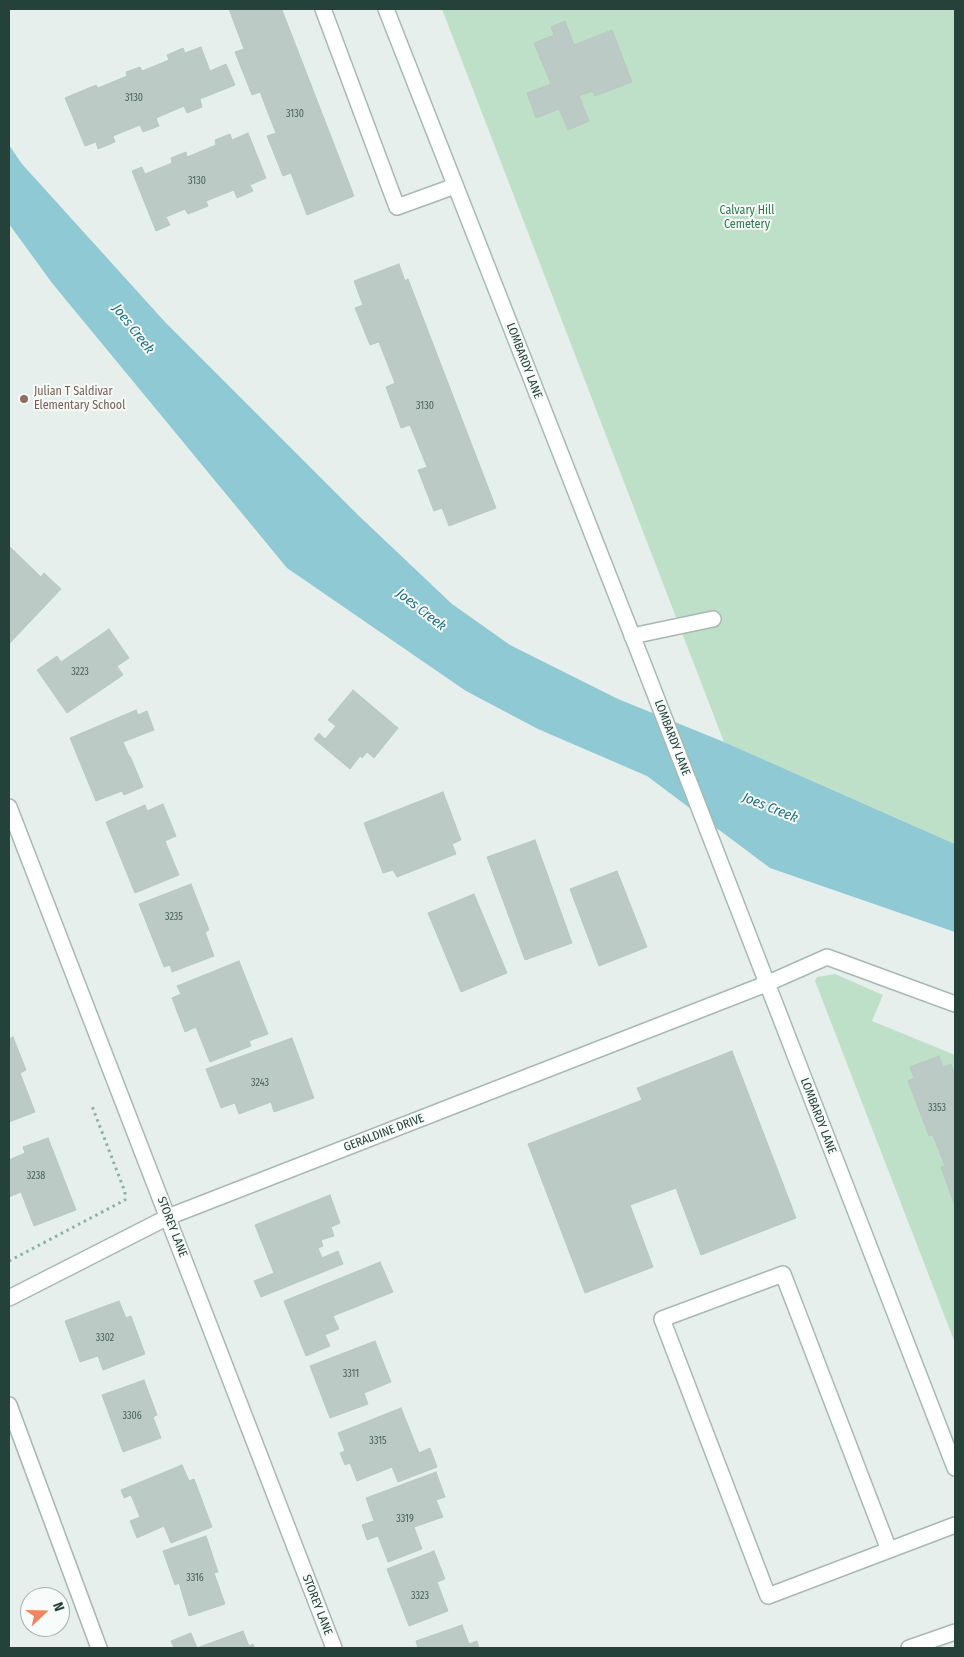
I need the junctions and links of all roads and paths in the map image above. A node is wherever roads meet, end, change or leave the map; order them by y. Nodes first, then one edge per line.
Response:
1 (323, 9) edge
2 (386, 9) edge
3 (455, 186) junction
4 (713, 619) dead end
5 (632, 636) junction
6 (9, 807) edge
7 (766, 984) junction
8 (955, 1004) edge
9 (92, 1106) dead end
10 (168, 1216) junction
11 (9, 1261) edge
12 (9, 1298) edge
13 (9, 1404) edge
14 (955, 1468) edge
15 (955, 1525) edge
16 (889, 1550) junction
17 (955, 1632) edge
18 (100, 1648) edge
19 (334, 1648) edge
20 (909, 1648) edge

1 - 3 street
2 - 3 street, LOMBARDY LANE
3 - 5 street, LOMBARDY LANE
4 - 5 street
5 - 7 street, LOMBARDY LANE
6 - 10 street, STOREY LANE
7 - 8 street, GERALDINE DRIVE
7 - 10 street, GERALDINE DRIVE
7 - 14 street, LOMBARDY LANE
9 - 11 path
10 - 12 street, GERALDINE DRIVE
10 - 19 street, STOREY LANE
13 - 18 street
15 - 16 street
16 - 16 street
17 - 20 street

